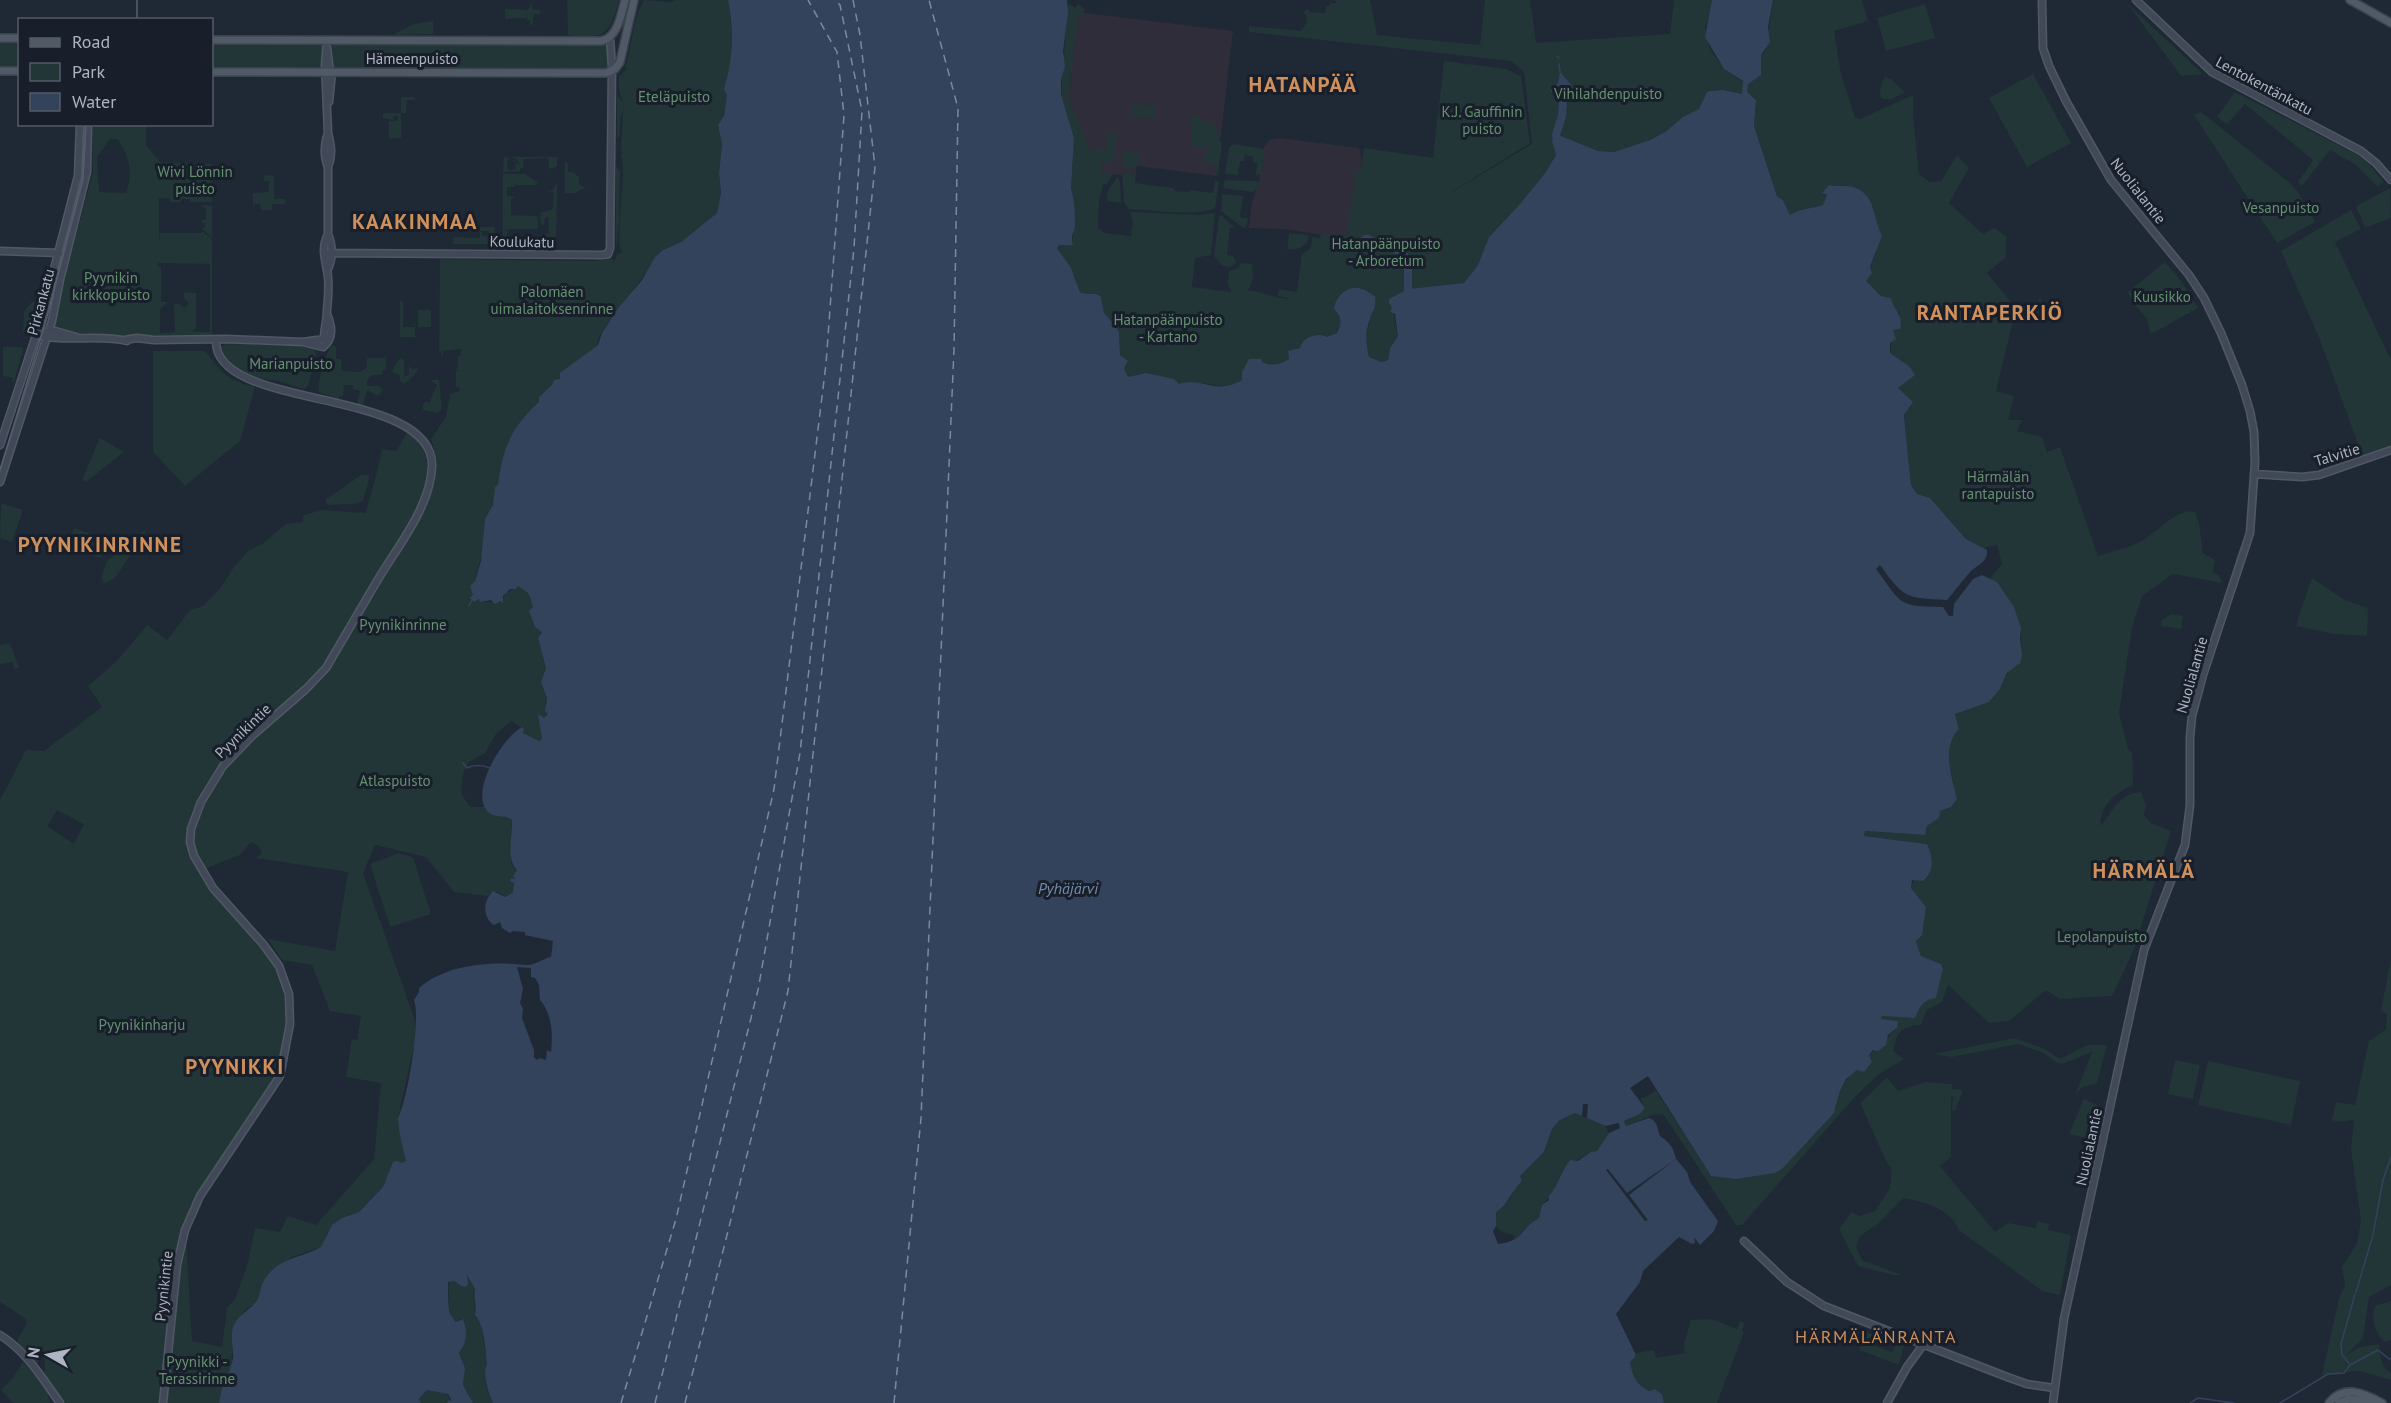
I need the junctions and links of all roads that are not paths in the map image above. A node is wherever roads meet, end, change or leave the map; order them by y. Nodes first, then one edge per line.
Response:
1 (625, 0) edge
2 (634, 0) edge
3 (2042, 0) edge
4 (2136, 0) edge
5 (2350, 0) edge
6 (2391, 23) edge
7 (0, 38) edge
8 (18, 38) edge
9 (610, 38) junction
10 (213, 40) edge
11 (327, 43) junction
12 (0, 71) edge
13 (18, 71) edge
14 (612, 71) junction
15 (213, 72) edge
16 (329, 72) junction
17 (80, 126) edge
18 (88, 126) edge
19 (2391, 180) edge
20 (0, 251) edge
21 (57, 253) junction
22 (328, 253) junction
23 (66, 255) junction
24 (36, 333) junction
25 (47, 334) junction
26 (216, 341) junction
27 (0, 445) edge
28 (2391, 450) edge
29 (2254, 474) junction
30 (0, 483) edge
31 (1744, 1241) dead end
32 (0, 1335) edge
33 (1923, 1345) junction
34 (2054, 1388) junction
35 (60, 1403) edge
36 (163, 1403) edge
37 (1887, 1403) edge
38 (2053, 1403) edge
39 (2329, 1403) edge
40 (2339, 1403) edge
41 (2381, 1403) edge

1 - 9 main road
2 - 14 main road
3 - 29 street, Nuolialantie
4 - 19 street, Lentokentänkatu
5 - 6 main road
7 - 8 main road
9 - 11 main road, Hämeenpuisto
9 - 14 street
10 - 11 main road, Hämeenpuisto
11 - 16 street
12 - 13 main road
14 - 16 main road, Hämeenpuisto
14 - 22 street, Koulukatu
15 - 16 main road, Hämeenpuisto
16 - 22 street
17 - 21 street, Pirkankatu
18 - 23 street, Pirkankatu
20 - 21 street
21 - 23 street
21 - 24 street, Pirkankatu
22 - 26 street
23 - 25 street, Pirkankatu
24 - 25 street
24 - 27 street, Pirkankatu
25 - 26 street
25 - 30 street, Pirkankatu
26 - 36 street, Pyynikintie
28 - 29 street, Talvitie
29 - 34 street, Nuolialantie
31 - 33 street
32 - 35 street
33 - 34 street
33 - 37 street
34 - 38 street, Nuolialantie
39 - 41 main road
40 - 41 main road

